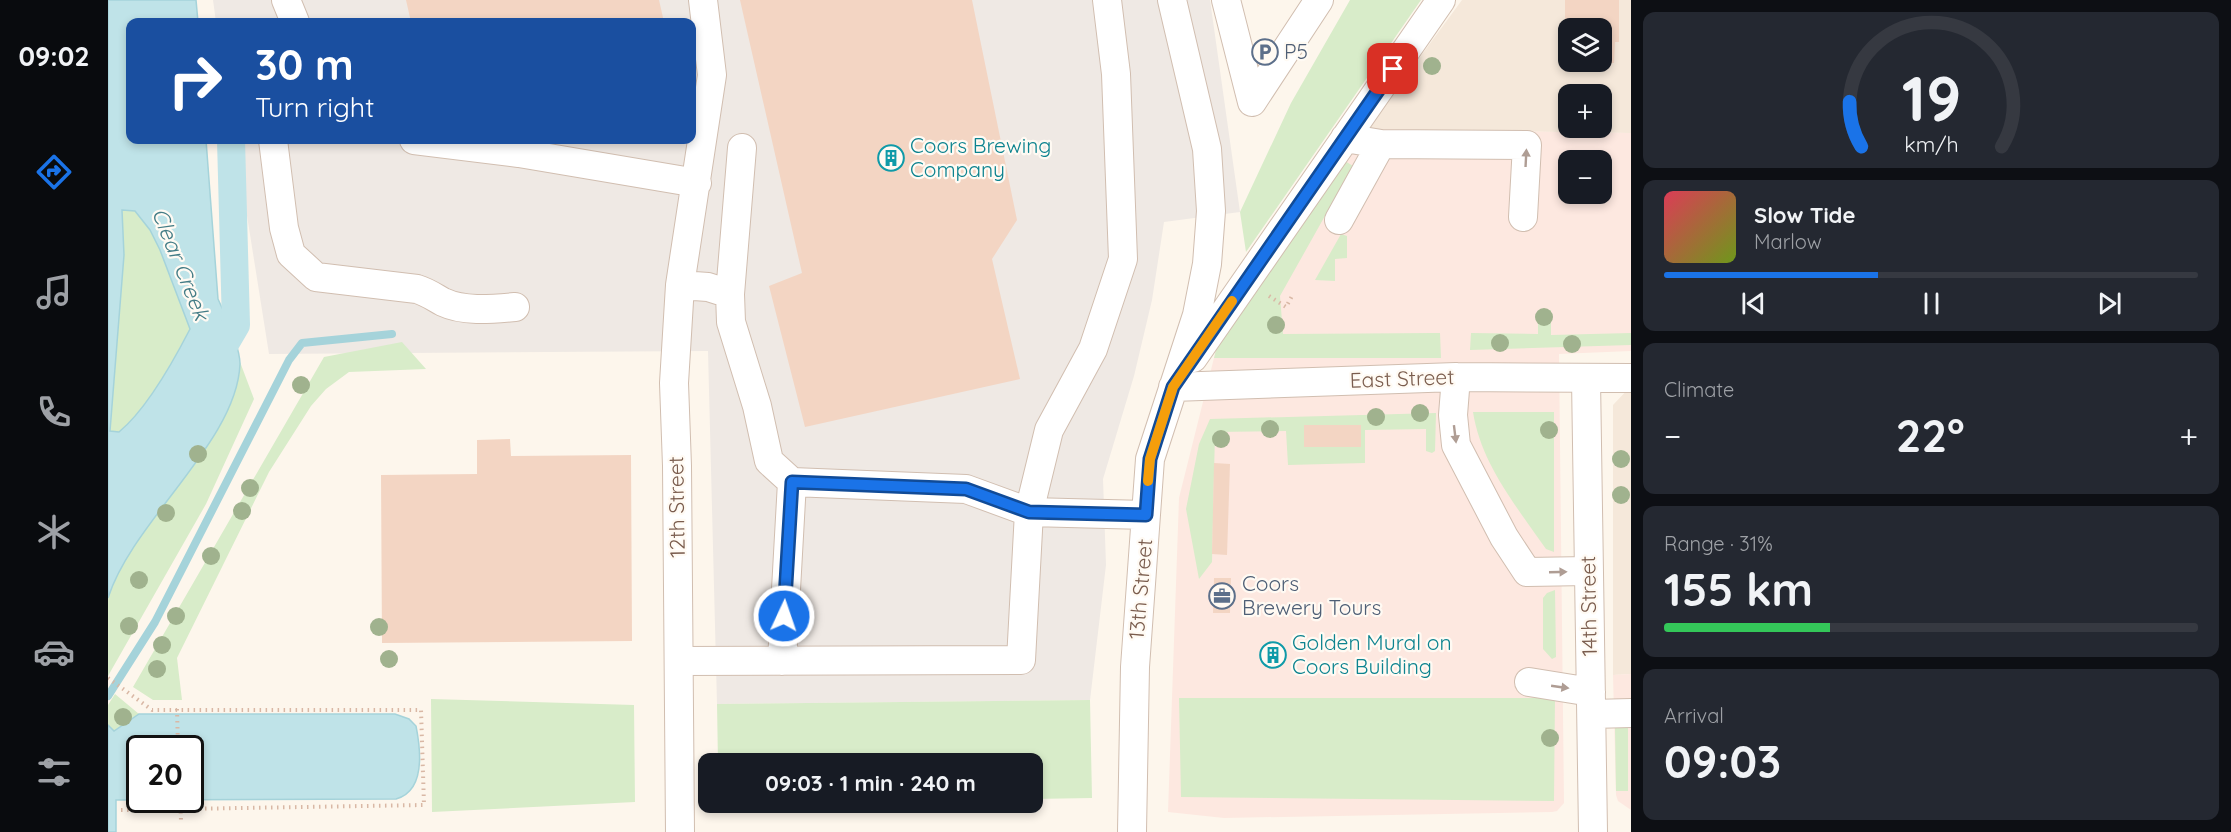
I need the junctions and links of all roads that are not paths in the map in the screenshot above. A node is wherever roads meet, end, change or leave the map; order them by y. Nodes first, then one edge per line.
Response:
1 (281, 0) edge
2 (286, 0) edge
3 (704, 0) edge
4 (1107, 0) edge
5 (1172, 0) edge
6 (1227, 0) edge
7 (1319, 0) edge
8 (1441, 0) edge
9 (275, 18) edge
10 (293, 18) edge
11 (1345, 138) junction
12 (274, 144) edge
13 (446, 144) edge
14 (1381, 144) junction
15 (742, 148) dead end
16 (697, 183) junction
17 (1522, 217) dead end
18 (1339, 219) dead end
19 (680, 285) junction
20 (730, 294) junction
21 (514, 308) dead end
22 (1456, 377) junction
23 (1631, 378) edge
24 (1586, 379) junction
25 (1173, 387) junction
26 (792, 482) junction
27 (1029, 512) junction
28 (1146, 515) junction
29 (1588, 571) junction
30 (679, 661) junction
31 (782, 661) junction
32 (1528, 682) dead end
33 (1591, 703) junction
34 (1631, 713) edge
35 (680, 824) edge
36 (1132, 832) edge
37 (1593, 832) edge

1 - 9 street
2 - 10 street
3 - 16 street, 12th Street
4 - 27 street
5 - 25 street, 13th Street
6 - 7 street
8 - 11 street
11 - 14 street
11 - 25 street
12 - 21 street
13 - 16 street
17 -> 14 street
14 - 18 street
15 - 20 street
16 - 19 street, 12th Street
19 - 20 street
19 - 30 street, 12th Street
20 - 26 street
22 - 24 street, East Street
22 - 25 street, East Street
22 -> 29 street
23 - 24 street, East Street
24 - 29 street, 14th Street
25 - 28 street, 13th Street
26 - 27 street
26 - 31 street
27 - 28 street
27 - 31 street
28 - 36 street, 13th Street
29 - 33 street, 14th Street
30 - 31 street
30 - 35 street, 12th Street
32 -> 33 street
33 - 34 street
33 - 37 street, 14th Street

